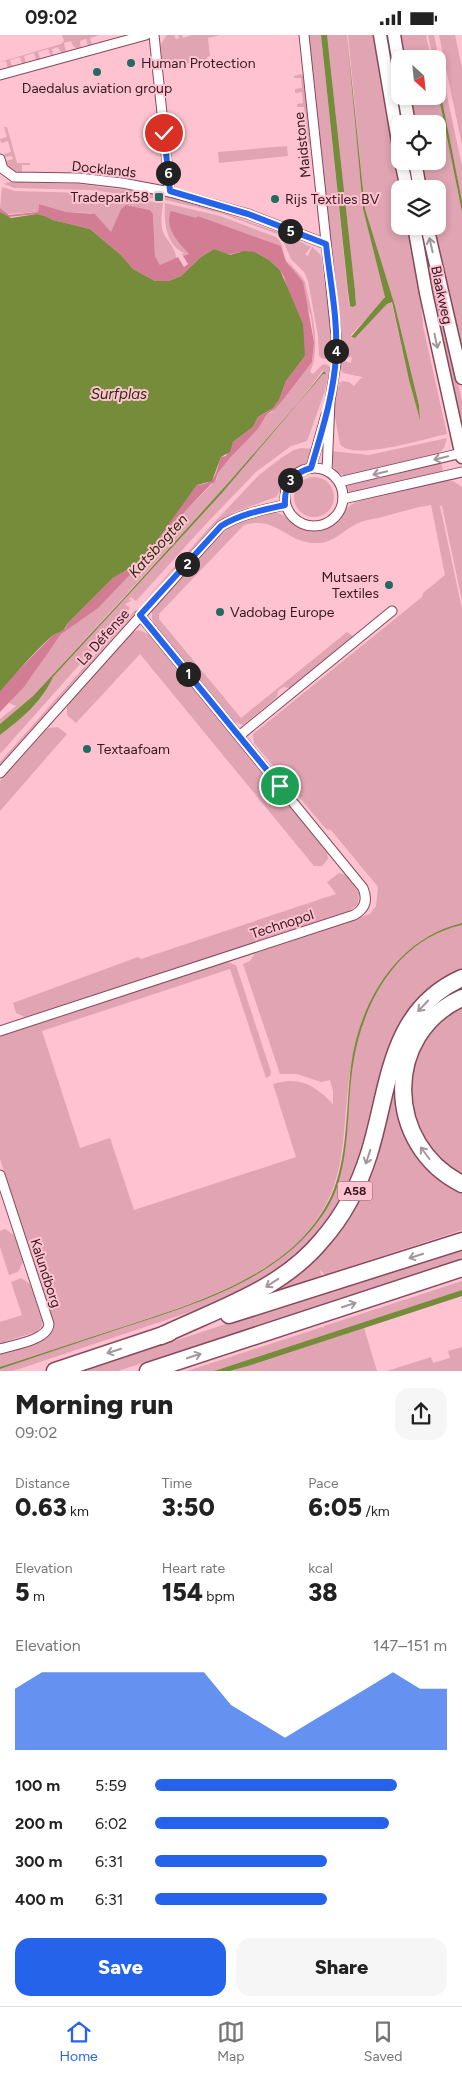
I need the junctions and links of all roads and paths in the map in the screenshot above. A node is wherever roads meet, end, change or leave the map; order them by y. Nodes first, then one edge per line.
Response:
1 (146, 35) edge
2 (154, 35) edge
3 (304, 35) edge
4 (380, 35) edge
5 (394, 35) edge
6 (397, 50) edge
7 (0, 75) edge
8 (394, 115) edge
9 (0, 159) edge
10 (170, 191) junction
11 (416, 235) edge
12 (429, 235) edge
13 (326, 244) junction
14 (462, 378) edge
15 (330, 401) junction
16 (462, 454) edge
17 (311, 468) junction
18 (327, 471) junction
19 (462, 472) edge
20 (339, 482) junction
21 (343, 499) junction
22 (285, 505) junction
23 (392, 611) dead end
24 (140, 615) junction
25 (239, 736) junction
26 (0, 773) edge
27 (462, 978) edge
28 (462, 998) edge
29 (0, 1031) edge
30 (0, 1175) edge
31 (462, 1184) edge
32 (462, 1241) edge
33 (462, 1268) edge
34 (161, 1336) junction
35 (0, 1349) edge
36 (55, 1371) edge
37 (148, 1371) edge

1 - 7 street
2 - 10 street
3 - 13 street, Maidstone
4 - 8 main road
5 - 6 main road
9 - 10 street, Docklands
10 - 13 street, Docklands
11 -> 16 main road, Blaakweg
14 -> 12 main road, Blaakweg
13 - 15 street, Maidstone
15 - 17 street, Maidstone
15 - 18 street, Maidstone
16 -> 20 street
17 - 18 street
17 - 22 street
18 - 20 street
19 - 21 street
20 - 21 street
21 - 22 street
22 - 24 street, La Défense
23 - 25 street
24 - 25 street, Technopol
24 - 26 street, La Défense
25 - 29 street, Technopol
27 -> 34 highway, A58
31 -> 28 highway
30 - 35 street, Kalundborg
32 -> 34 highway, A58
37 -> 33 highway
34 -> 36 highway, A58

